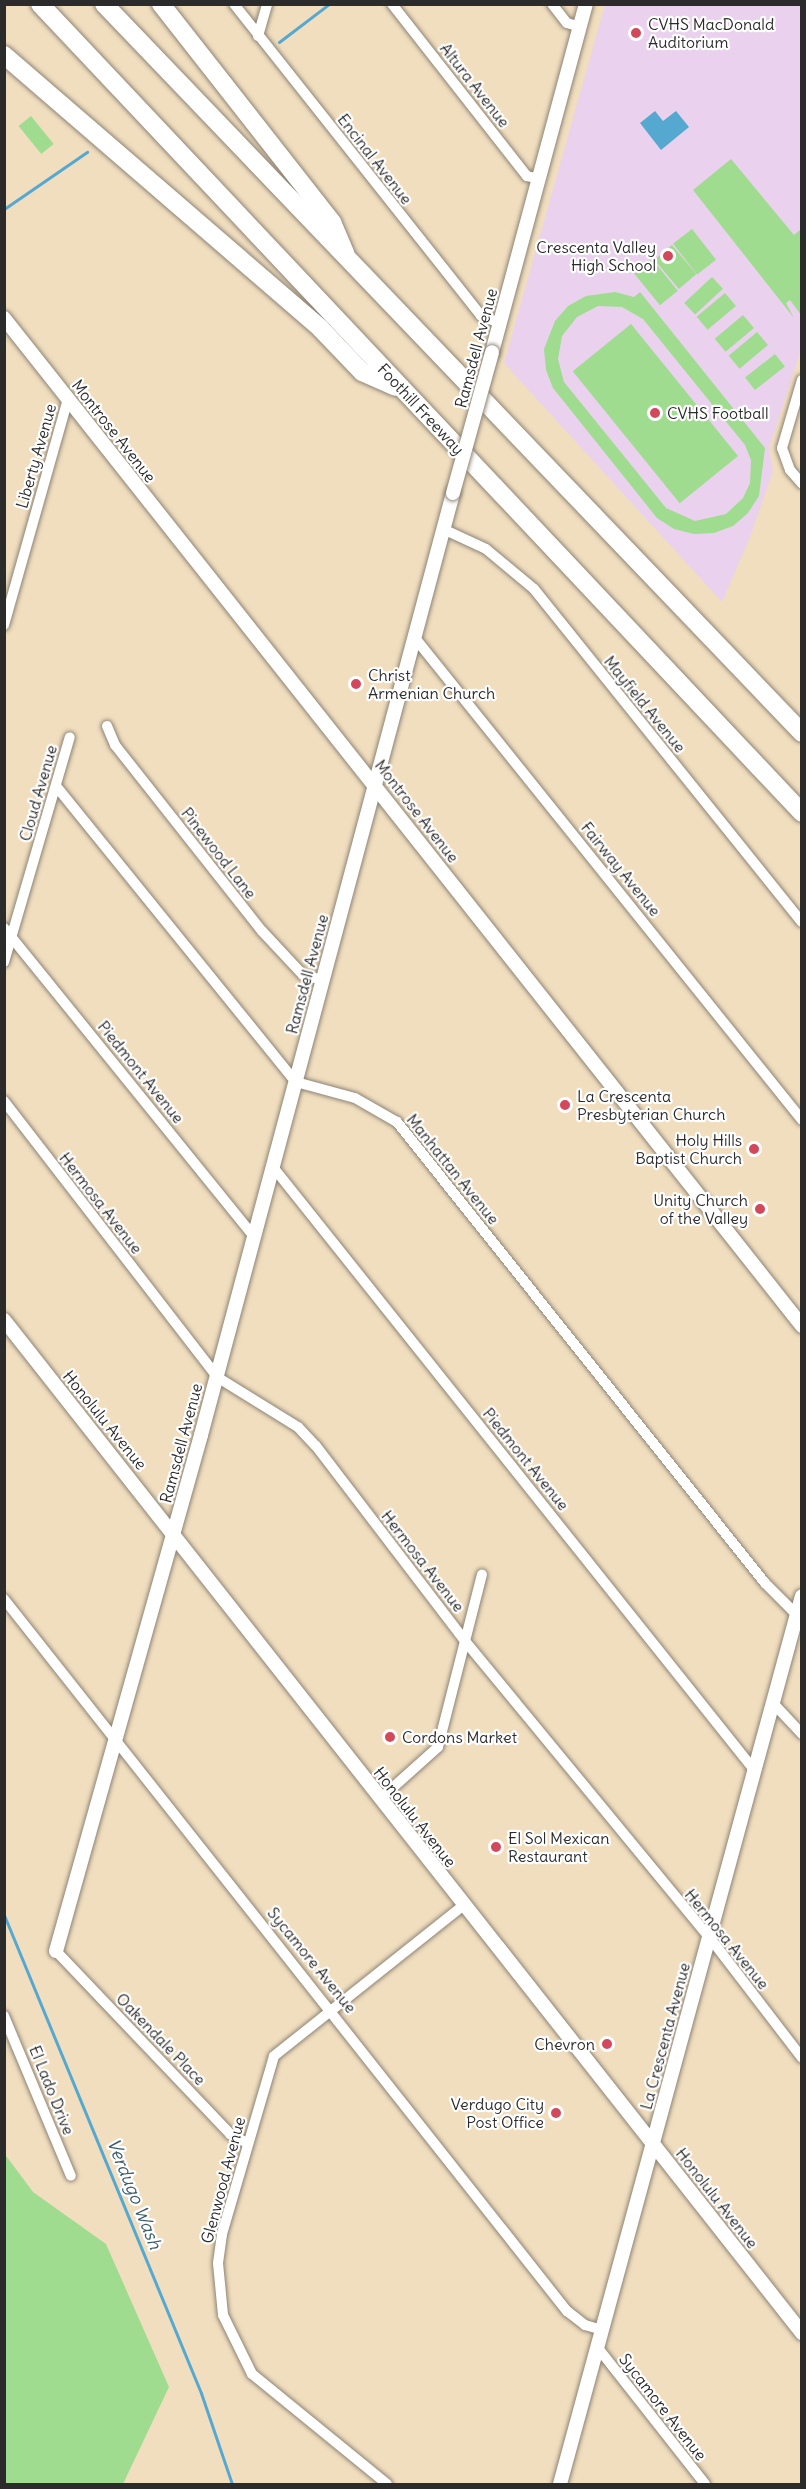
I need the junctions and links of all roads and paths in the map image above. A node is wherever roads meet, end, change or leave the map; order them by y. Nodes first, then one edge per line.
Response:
1 (40, 4) edge
2 (104, 4) edge
3 (161, 4) edge
4 (234, 4) edge
5 (267, 4) edge
6 (392, 4) edge
7 (552, 4) edge
8 (586, 4) edge
9 (580, 27) junction
10 (258, 36) junction
11 (4, 55) edge
12 (539, 179) junction
13 (350, 263) junction
14 (4, 318) edge
15 (500, 323) junction
16 (801, 380) edge
17 (406, 393) junction
18 (68, 399) junction
19 (801, 484) edge
20 (443, 529) junction
21 (4, 625) edge
22 (415, 638) junction
23 (107, 726) dead end
24 (801, 733) edge
25 (70, 737) dead end
26 (374, 783) junction
27 (56, 786) junction
28 (801, 813) edge
29 (801, 922) edge
30 (8, 932) edge
31 (4, 962) edge
32 (323, 980) junction
33 (296, 1082) junction
34 (4, 1101) edge
35 (801, 1120) edge
36 (273, 1167) junction
37 (253, 1235) junction
38 (4, 1320) edge
39 (801, 1326) edge
40 (217, 1377) junction
41 (174, 1532) junction
42 (482, 1575) dead end
43 (801, 1596) edge
44 (4, 1599) edge
45 (796, 1614) junction
46 (465, 1641) junction
47 (772, 1702) junction
48 (801, 1734) edge
49 (118, 1742) junction
50 (755, 1771) junction
51 (380, 1799) junction
52 (464, 1905) junction
53 (710, 1938) junction
54 (56, 1951) joint
55 (332, 2008) junction
56 (4, 2016) edge
57 (801, 2058) edge
58 (653, 2142) junction
59 (247, 2143) junction
60 (70, 2176) dead end
61 (602, 2330) junction
62 (801, 2333) edge
63 (598, 2348) junction
64 (387, 2484) edge
65 (560, 2484) edge
66 (705, 2484) edge

1 - 17 highway, Foothill Freeway
2 - 13 highway
3 - 13 highway
4 - 10 street, Encinal Avenue
5 - 10 street
6 - 12 street, Altura Avenue
7 - 9 street
8 - 9 street, Ramsdell Avenue
9 - 12 street, Ramsdell Avenue
10 - 15 street, Encinal Avenue
11 - 17 highway
12 - 15 street, Ramsdell Avenue
13 - 24 highway
14 - 18 street, Montrose Avenue
15 - 20 street, Ramsdell Avenue, bridge
16 - 19 street
17 - 28 highway, Foothill Freeway
18 - 21 street, Liberty Avenue
18 - 26 street, Montrose Avenue
20 - 22 street, Ramsdell Avenue
20 - 29 street, Mayfield Avenue
22 - 26 street, Ramsdell Avenue
22 - 35 street, Fairway Avenue
23 - 32 street, Pinewood Lane
25 - 27 street, Cloud Avenue
26 - 32 street, Ramsdell Avenue
26 - 39 street, Montrose Avenue
27 - 30 street, Cloud Avenue
27 - 33 street
30 - 31 street, Cloud Avenue
30 - 37 street, Piedmont Avenue
32 - 33 street, Ramsdell Avenue
33 - 36 street, Ramsdell Avenue
33 - 45 street, Manhattan Avenue
34 - 40 street, Hermosa Avenue
36 - 37 street, Ramsdell Avenue
36 - 50 street, Piedmont Avenue
37 - 40 street, Ramsdell Avenue
38 - 41 street, Honolulu Avenue
40 - 41 street, Ramsdell Avenue
40 - 46 street, Hermosa Avenue
41 - 49 street, Ramsdell Avenue
41 - 51 street, Honolulu Avenue
42 - 46 street
43 - 45 street, La Crescenta Avenue
44 - 49 street, Sycamore Avenue
45 - 47 street, La Crescenta Avenue
46 - 51 street
46 - 53 street, Hermosa Avenue
47 - 48 street
47 - 50 street, La Crescenta Avenue
49 - 54 street, Ramsdell Avenue
49 - 55 street, Sycamore Avenue
50 - 53 street, La Crescenta Avenue
51 - 52 street, Honolulu Avenue
52 - 55 street, Glenwood Avenue
52 - 58 street, Honolulu Avenue
53 - 57 street, Hermosa Avenue
53 - 58 street, La Crescenta Avenue
54 - 59 street, Oakendale Place
55 - 59 street, Glenwood Avenue
55 - 61 street, Sycamore Avenue
56 - 60 street, El Lado Drive
58 - 61 street, La Crescenta Avenue
58 - 62 street, Honolulu Avenue
59 - 64 street, Glenwood Avenue
61 - 63 street, La Crescenta Avenue
63 - 65 street, La Crescenta Avenue
63 - 66 street, Sycamore Avenue

